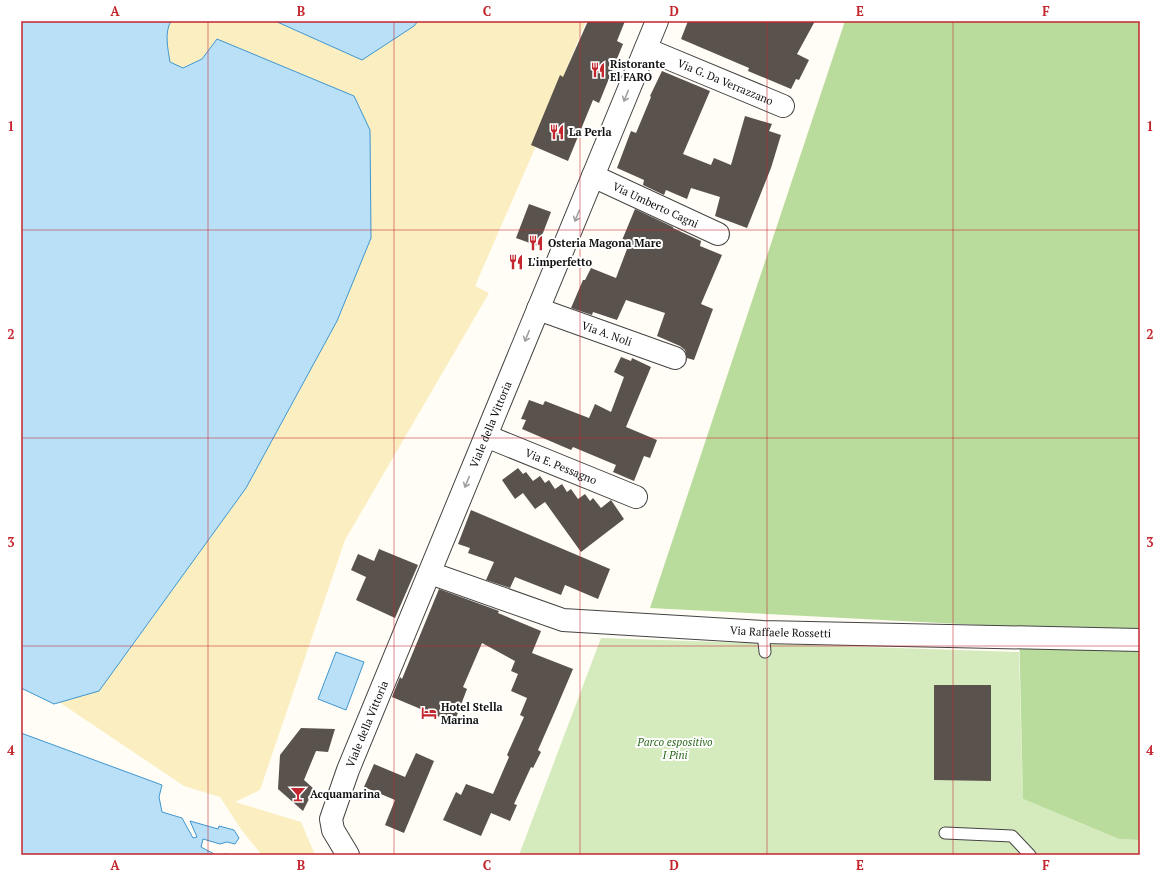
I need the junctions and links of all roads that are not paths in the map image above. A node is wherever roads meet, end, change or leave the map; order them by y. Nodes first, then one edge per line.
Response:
1 (657, 21) edge
2 (646, 49) junction
3 (783, 106) dead end
4 (593, 176) junction
5 (718, 234) dead end
6 (538, 309) junction
7 (675, 358) dead end
8 (486, 436) junction
9 (636, 497) dead end
10 (430, 573) junction
11 (1140, 640) edge
12 (945, 833) dead end
13 (348, 855) edge
14 (1030, 855) edge

1 - 2 street, Viale della Vittoria
2 - 3 street, Via G. Da Verrazzano
2 -> 4 street, Viale della Vittoria
4 - 5 street, Via Umberto Cagni
4 -> 6 street, Viale della Vittoria
6 - 7 street, Via A. Noli
6 -> 8 street, Viale della Vittoria
8 - 9 street, Via E. Pessagno
8 -> 10 street, Viale della Vittoria
10 - 11 street, Via Raffaele Rossetti
10 - 13 street, Viale della Vittoria
12 - 14 lane

